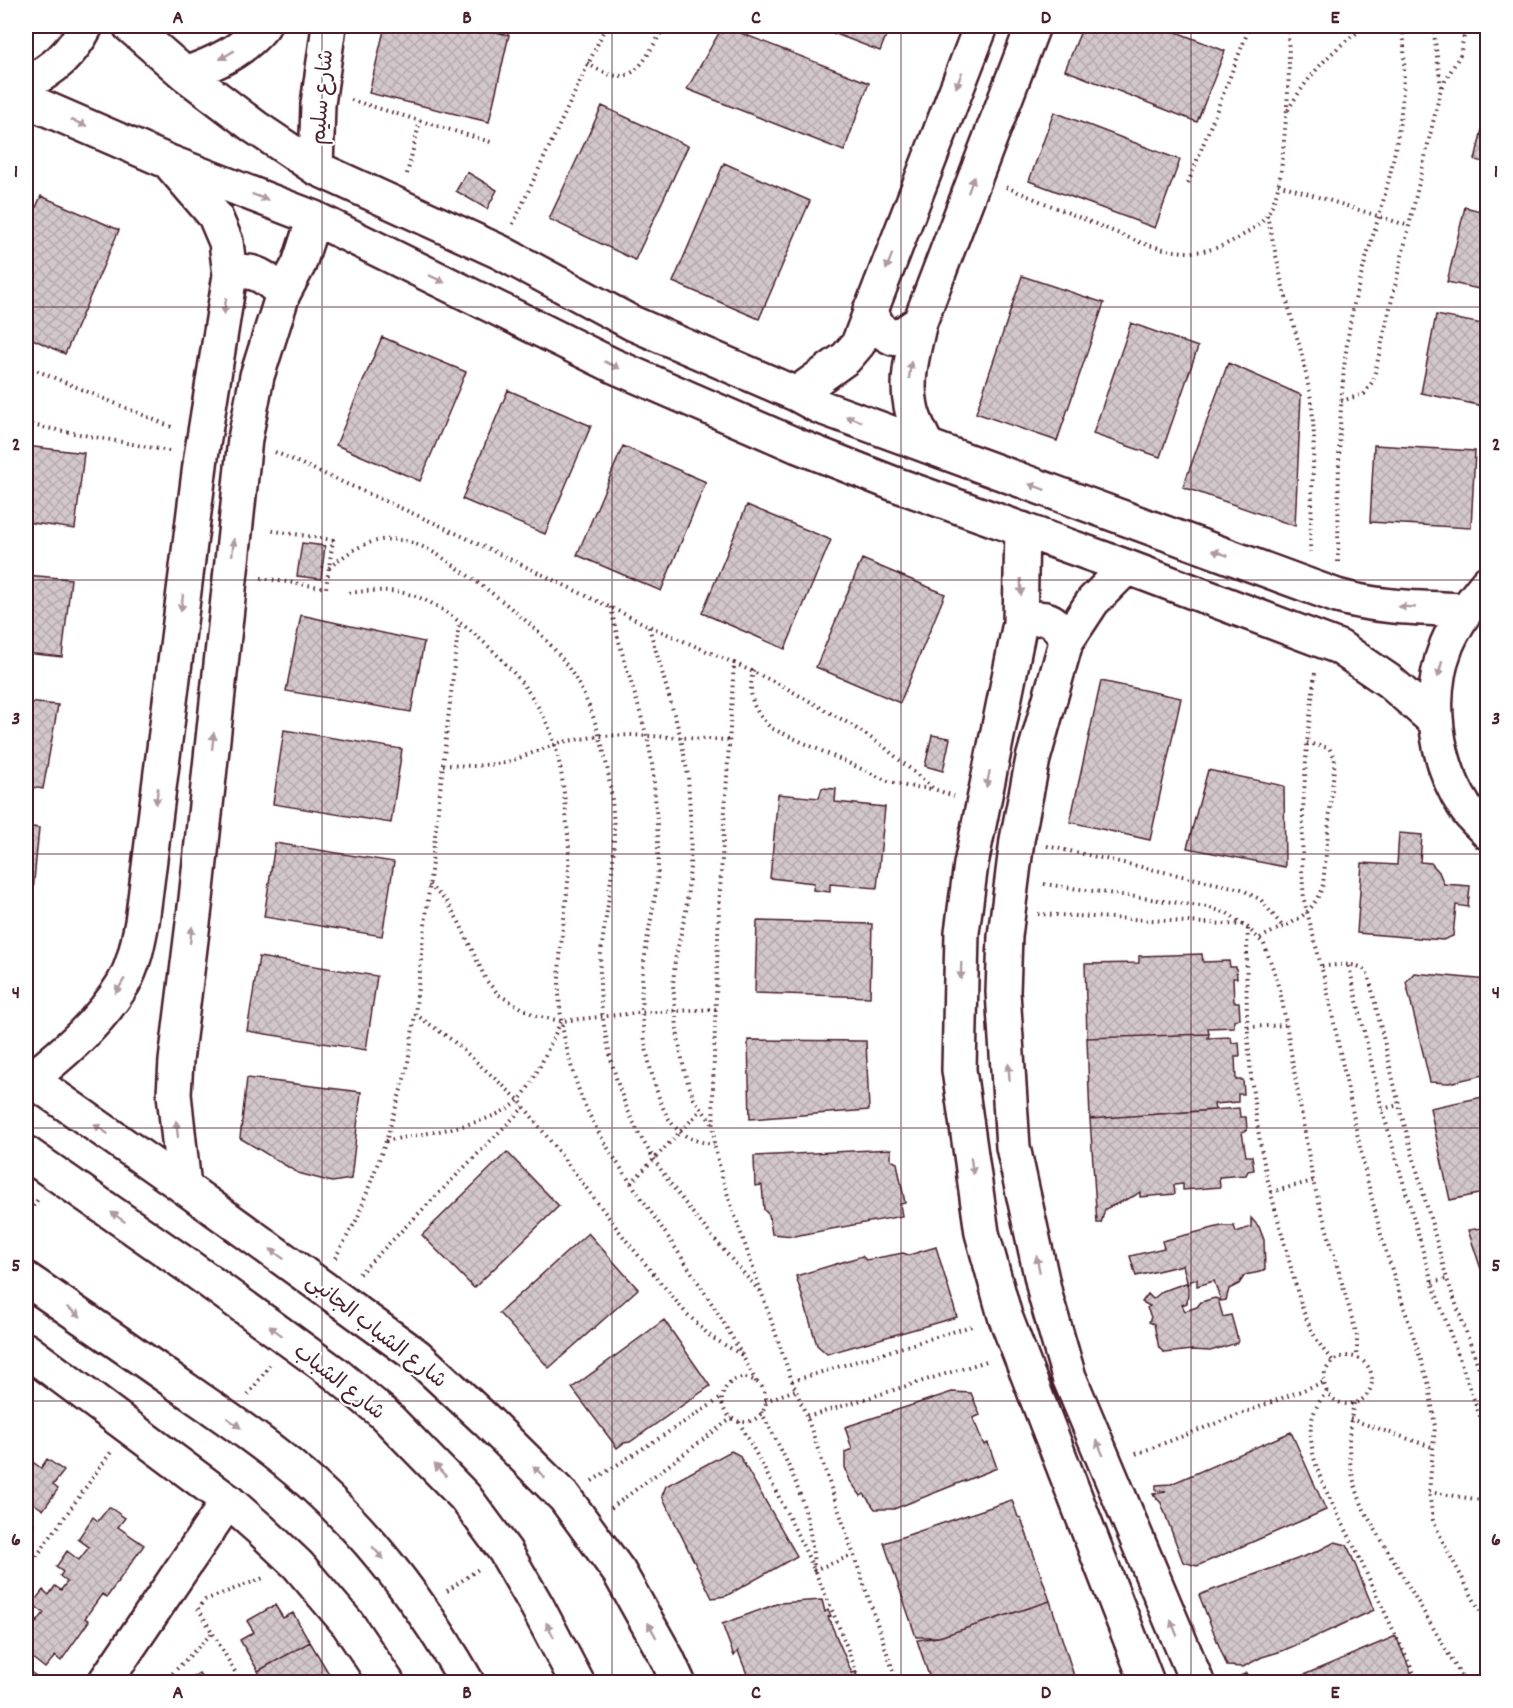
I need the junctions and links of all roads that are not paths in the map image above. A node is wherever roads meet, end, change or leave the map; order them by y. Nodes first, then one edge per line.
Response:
1 (86, 26) edge
2 (130, 26) edge
3 (263, 26) edge
4 (329, 26) edge
5 (981, 26) edge
6 (1033, 26) edge
7 (185, 74) junction
8 (26, 83) edge
9 (26, 100) edge
10 (169, 162) junction
11 (316, 168) junction
12 (314, 218) junction
13 (230, 275) junction
14 (284, 294) junction
15 (870, 310) junction
16 (920, 322) junction
17 (796, 394) junction
18 (927, 446) junction
19 (1022, 529) junction
20 (1127, 567) junction
21 (1488, 582) edge
22 (1323, 591) junction
23 (1465, 610) junction
24 (1020, 623) junction
25 (1066, 642) junction
26 (1329, 643) junction
27 (1436, 722) junction
28 (1488, 833) edge
29 (145, 891) junction
30 (196, 898) junction
31 (28, 1078) edge
32 (26, 1153) edge
33 (184, 1187) junction
34 (26, 1278) edge
35 (1048, 1302) junction
36 (1005, 1316) junction
37 (30, 1362) edge
38 (228, 1501) junction
39 (105, 1683) edge
40 (387, 1683) edge
41 (467, 1683) edge
42 (577, 1683) edge
43 (678, 1683) edge
44 (1147, 1683) edge
45 (1197, 1683) edge

1 - 8 street
2 - 7 street
3 -> 7 street
4 - 11 street, شارع سليم
5 -> 15 street
16 -> 6 street
7 - 11 street
9 -> 10 street
10 -> 12 street
10 - 13 street
11 - 17 street
12 - 14 street
12 -> 19 street
13 - 14 street
13 -> 29 street
30 -> 14 street
15 - 16 street
15 - 17 street
18 -> 16 street
18 -> 17 street
22 -> 18 street
19 - 20 street
19 -> 24 street
20 - 25 street
20 - 26 street
21 - 23 street
23 -> 22 street
22 - 26 street
23 -> 27 street
24 - 25 street
24 -> 36 street
35 -> 25 street
26 - 27 street
27 - 28 street
29 - 30 street
29 -> 31 street
33 -> 30 street
33 -> 31 street, شارع الشباب الجانبى
42 -> 32 street, شارع الشباب
43 -> 33 street, شارع الشباب الجانبى
34 -> 41 street
35 - 36 street
45 -> 35 street
36 - 44 street
37 - 38 street
38 - 39 street
38 - 40 street

